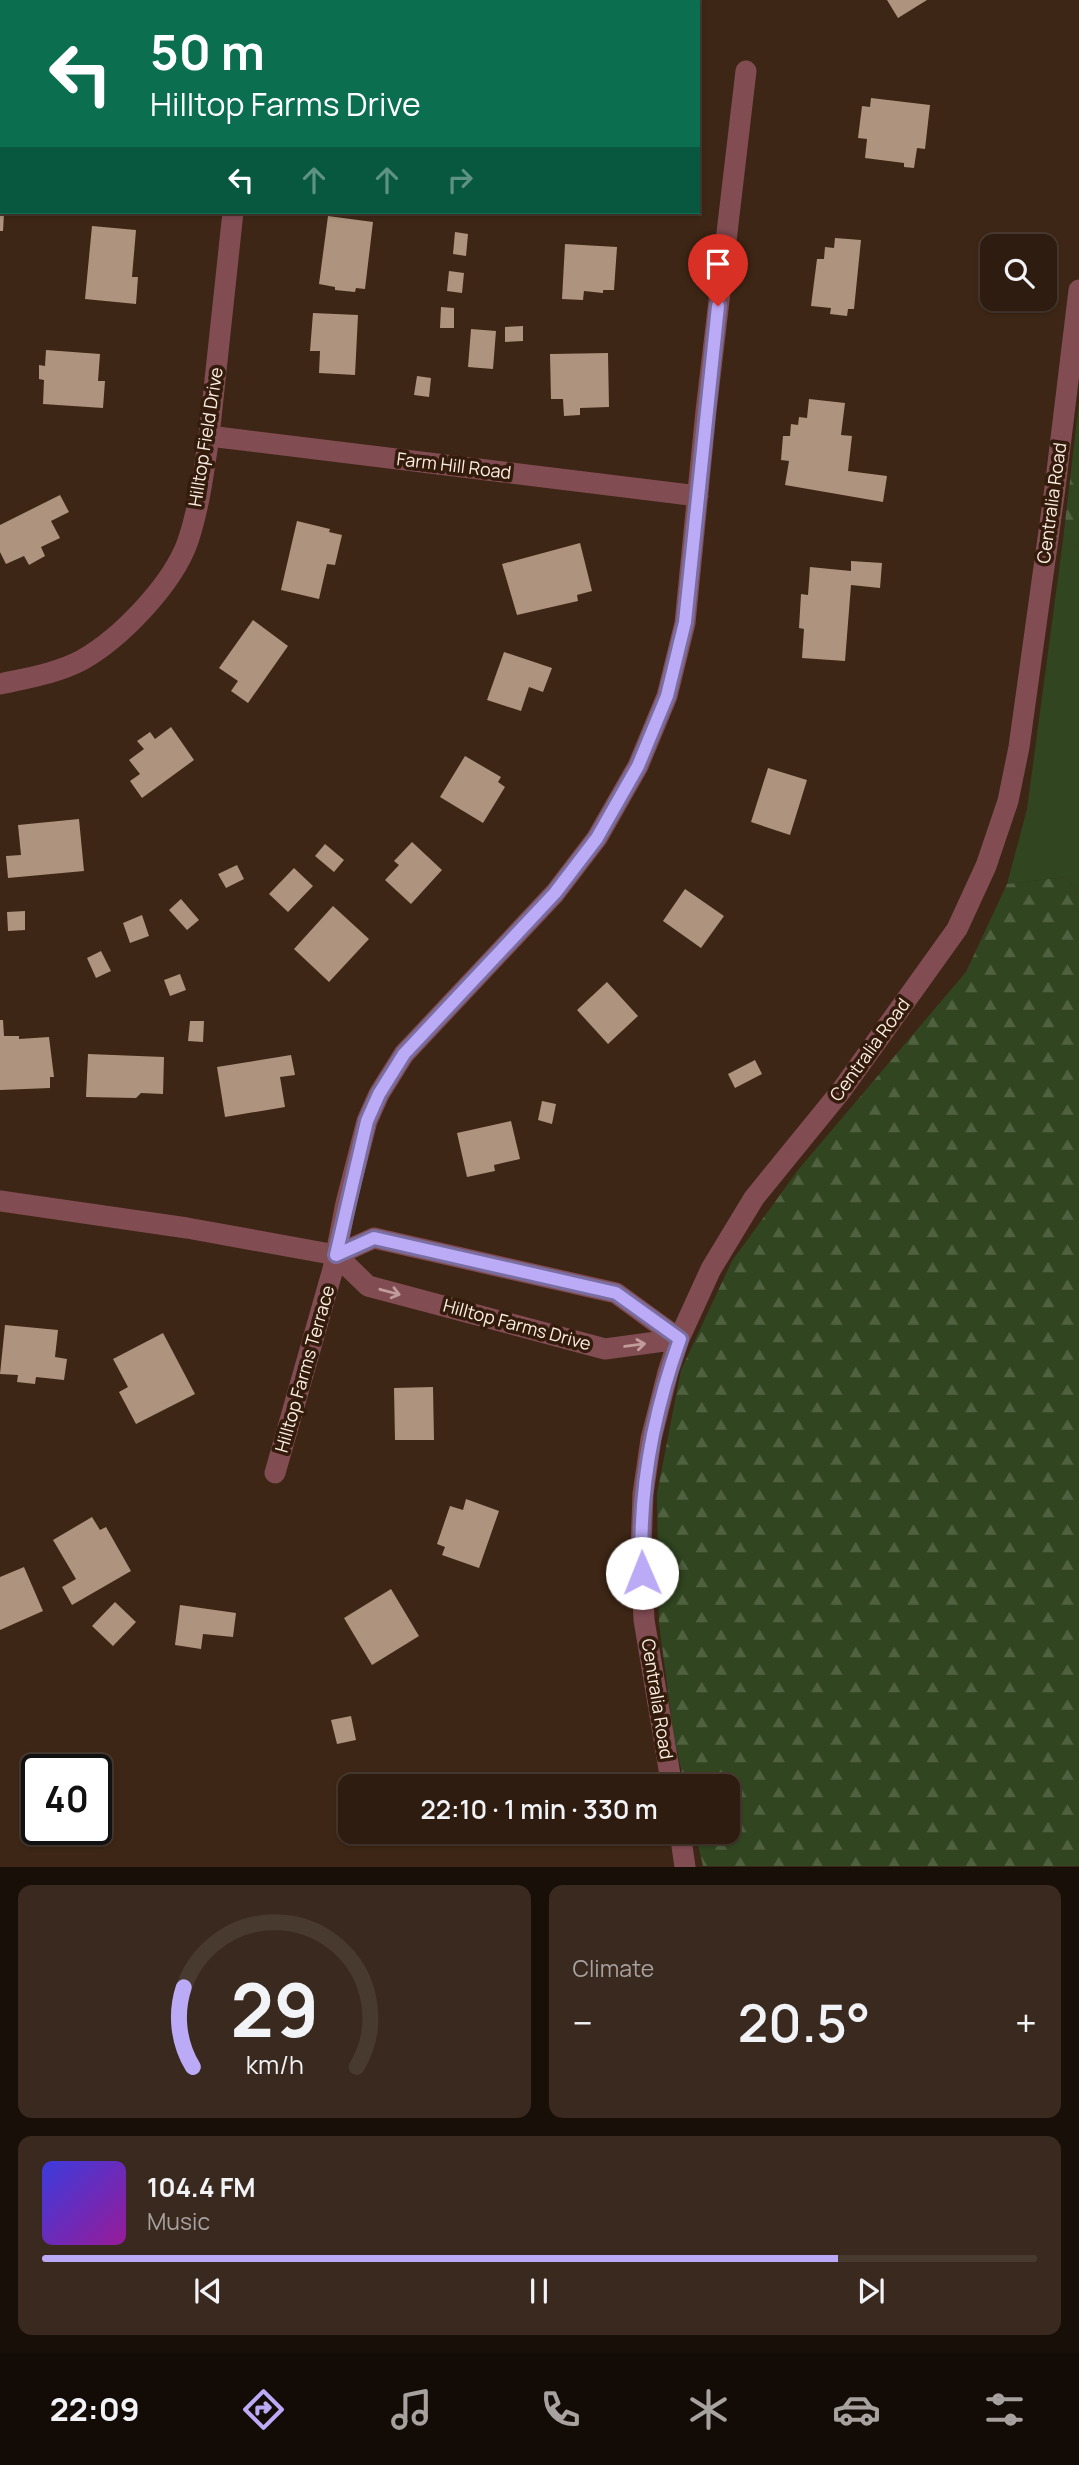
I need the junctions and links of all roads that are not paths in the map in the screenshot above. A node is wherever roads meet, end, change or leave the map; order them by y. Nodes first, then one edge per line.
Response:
1 (746, 71) dead end
2 (233, 214) edge
3 (1079, 290) edge
4 (209, 436) junction
5 (698, 496) junction
6 (0, 684) edge
7 (0, 1201) edge
8 (336, 1255) junction
9 (680, 1339) junction
10 (275, 1474) dead end
11 (670, 1774) edge
12 (682, 1844) edge
13 (685, 1867) edge

1 - 5 street, Hilltop Farms Terrace
2 - 4 street, Hilltop Field Drive
3 - 9 street, Centralia Road
4 - 5 street, Farm Hill Road
4 - 6 street, Hilltop Field Drive
5 - 8 street, Hilltop Farms Terrace
7 - 8 street
8 -> 9 street, Hilltop Farms Drive
8 - 9 street
8 - 10 street, Hilltop Farms Terrace
9 - 11 street, Centralia Road
12 - 13 street

